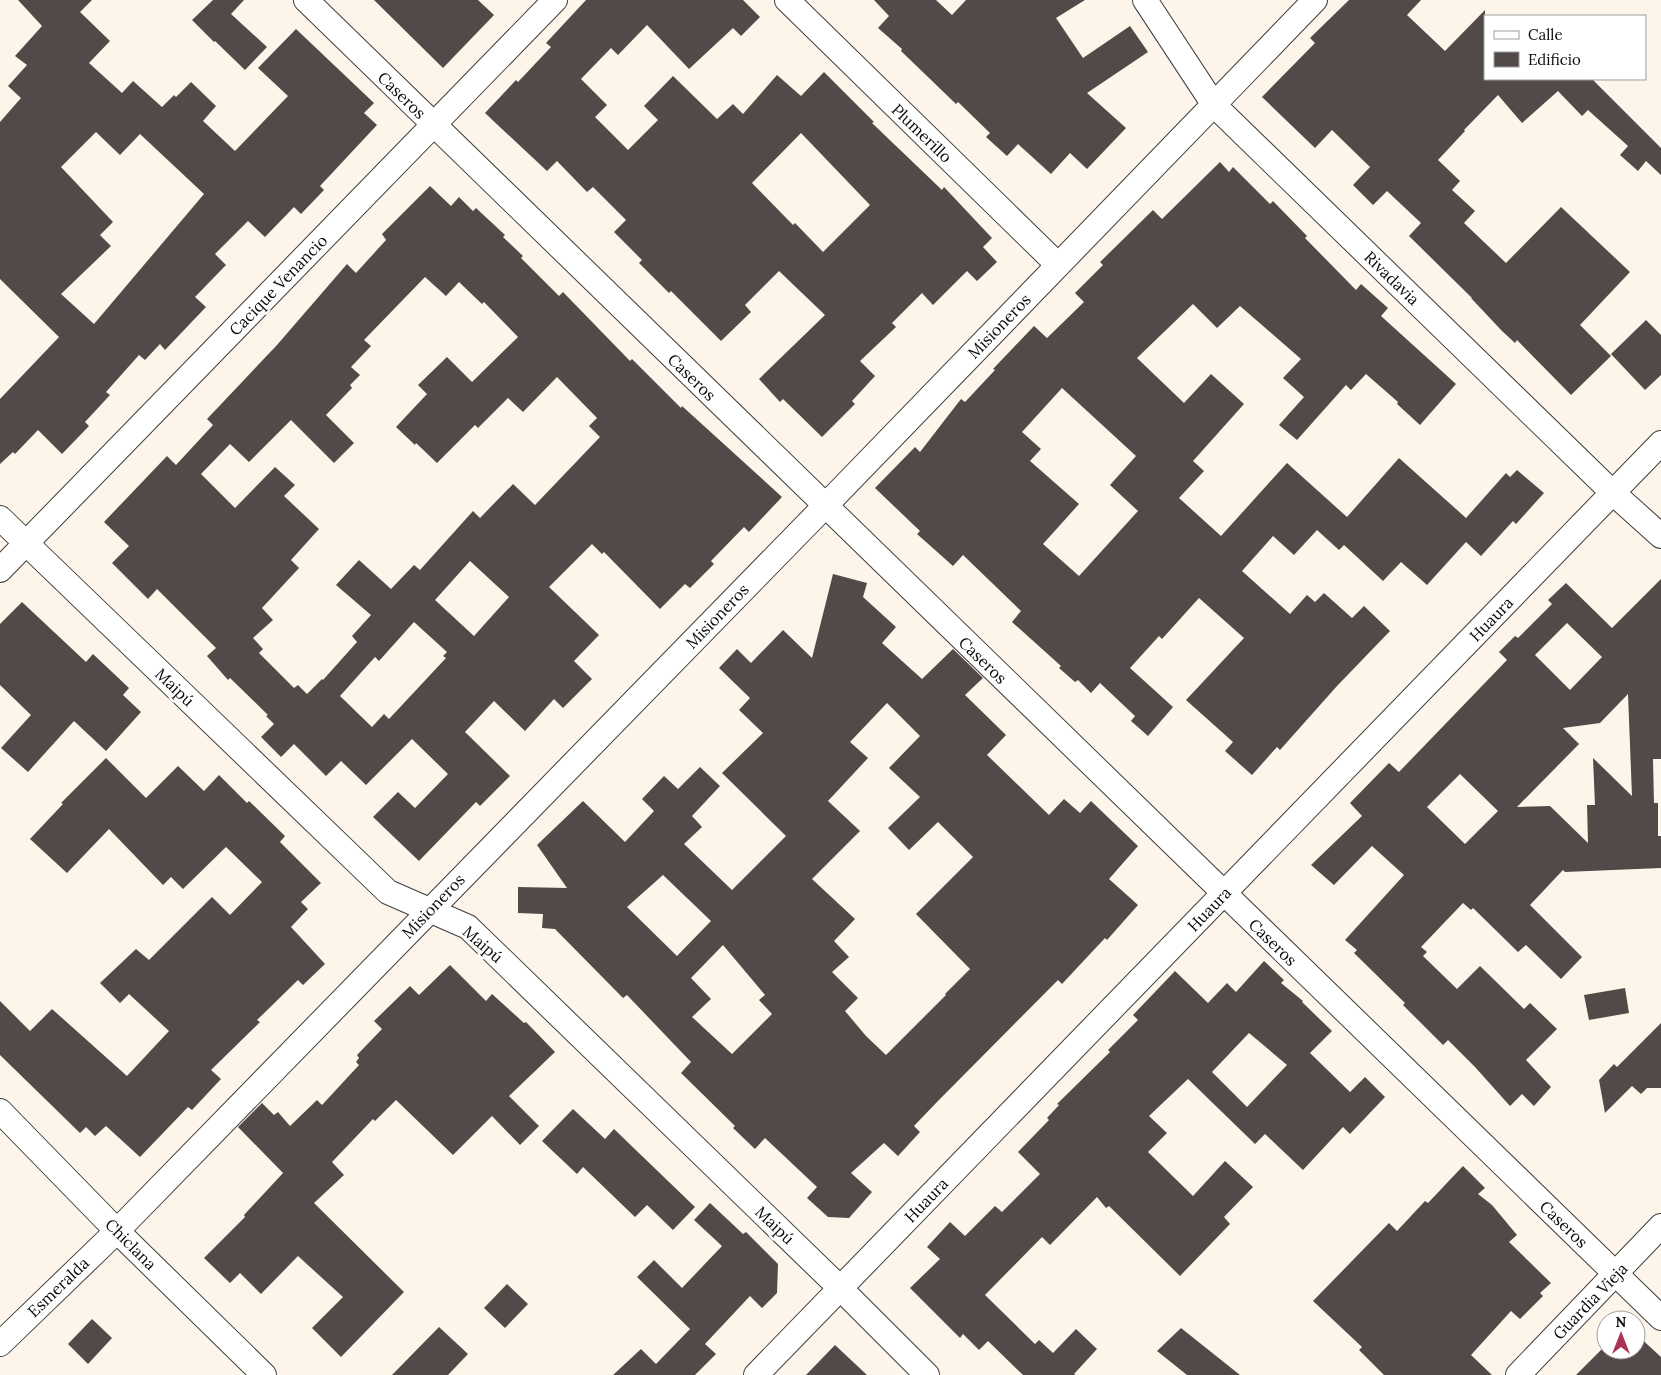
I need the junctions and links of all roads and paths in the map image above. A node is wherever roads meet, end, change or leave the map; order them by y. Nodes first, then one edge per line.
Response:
1 (306, 0) edge
2 (555, 0) edge
3 (787, 0) edge
4 (1145, 0) edge
5 (1315, 0) edge
6 (1214, 105) junction
7 (434, 125) junction
8 (1058, 265) junction
9 (1661, 443) edge
10 (1613, 493) junction
11 (824, 506) junction
12 (0, 518) edge
13 (1661, 536) edge
14 (26, 543) junction
15 (0, 570) edge
16 (1224, 894) junction
17 (429, 910) junction
18 (0, 1111) edge
19 (1661, 1226) edge
20 (116, 1231) junction
21 (1616, 1274) junction
22 (840, 1288) junction
23 (1661, 1318) edge
24 (0, 1344) edge
25 (264, 1375) edge
26 (756, 1375) edge
27 (927, 1375) edge
28 (1518, 1375) edge

1 - 7 street, Caseros
2 - 7 street, Cacique Venancio
3 - 8 street, Plumerillo
4 - 6 street, Rivadavia
5 - 6 street, Misioneros
6 - 8 street, Misioneros
6 - 10 street, Rivadavia
7 - 11 street, Caseros
7 - 14 street, Cacique Venancio
8 - 11 street, Misioneros
9 - 10 street, Huaura
10 - 13 street, Rivadavia
10 - 16 street, Huaura
11 - 16 street, Caseros
11 - 17 street, Misioneros
12 - 14 street, Maipú
14 - 15 street, Cacique Venancio
14 - 17 street, Maipú
16 - 21 street, Caseros
16 - 22 street, Huaura
17 - 20 street, Misioneros
17 - 22 street, Maipú
18 - 20 street, Chiclana
19 - 21 street, Guardia Vieja
20 - 24 street, Esmeralda
20 - 25 street, Chiclana
21 - 23 street, Caseros
21 - 28 street, Guardia Vieja
22 - 26 street, Huaura
22 - 27 street, Maipú

